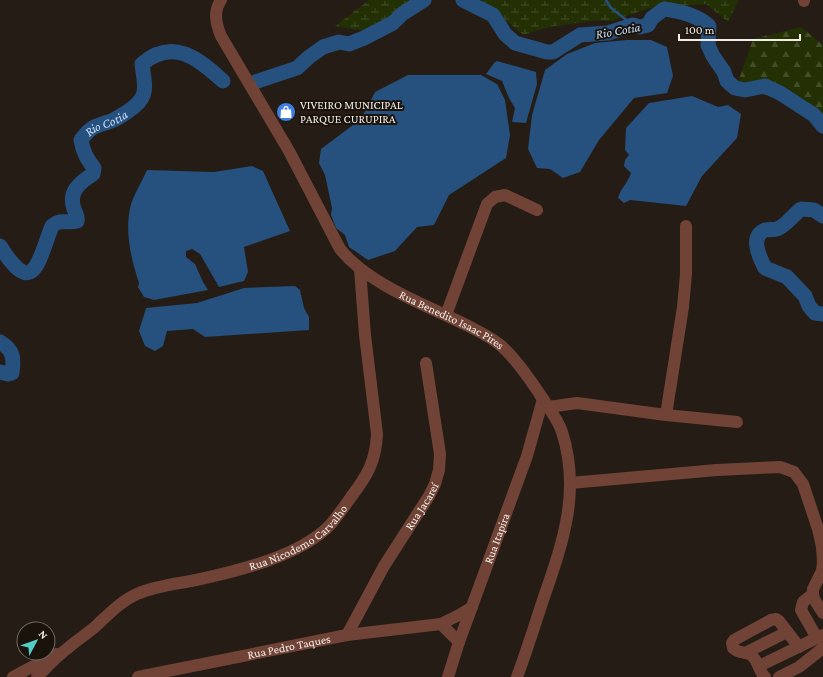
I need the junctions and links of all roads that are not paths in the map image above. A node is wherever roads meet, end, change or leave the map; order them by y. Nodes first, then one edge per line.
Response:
1 (221, 0) edge
2 (537, 210) dead end
3 (686, 226) dead end
4 (360, 269) junction
5 (446, 314) junction
6 (426, 363) dead end
7 (546, 403) junction
8 (666, 415) junction
9 (737, 422) dead end
10 (570, 483) junction
11 (813, 594) junction
12 (472, 607) junction
13 (822, 611) edge
14 (441, 624) junction
15 (787, 632) junction
16 (347, 635) junction
17 (821, 641) edge
18 (459, 642) junction
19 (799, 647) junction
20 (67, 648) junction
21 (745, 653) junction
22 (762, 672) edge
23 (13, 677) edge
24 (37, 677) edge
25 (138, 677) edge
26 (448, 677) edge
27 (517, 677) edge
28 (779, 677) edge

1 - 4 street, Rua Benedito Isaac Pires
2 - 5 street
3 - 8 street
4 - 5 street, Rua Benedito Isaac Pires
4 - 20 street, Rua Nicodemo Carvalho
5 - 7 street, Rua Benedito Isaac Pires
6 - 16 street, Rua Jacareí
7 - 8 street
7 - 10 street, Rua Benedito Isaac Pires
7 - 12 street, Rua Itapira
8 - 9 street
10 - 11 street
10 - 27 street, Rua Benedito Isaac Pires
11 - 13 street
11 - 17 street
12 - 14 street, Rua Pedro Taques
12 - 18 street, Rua Itapira
14 - 16 street, Rua Pedro Taques
14 - 18 street
15 - 19 street
15 - 21 street
15 - 21 street
16 - 25 street, Rua Pedro Taques
17 - 19 street
17 - 28 street
18 - 26 street, Rua Itapira
19 - 22 street
20 - 23 street
20 - 24 street, Rua Nicodemo Carvalho
21 - 22 street

